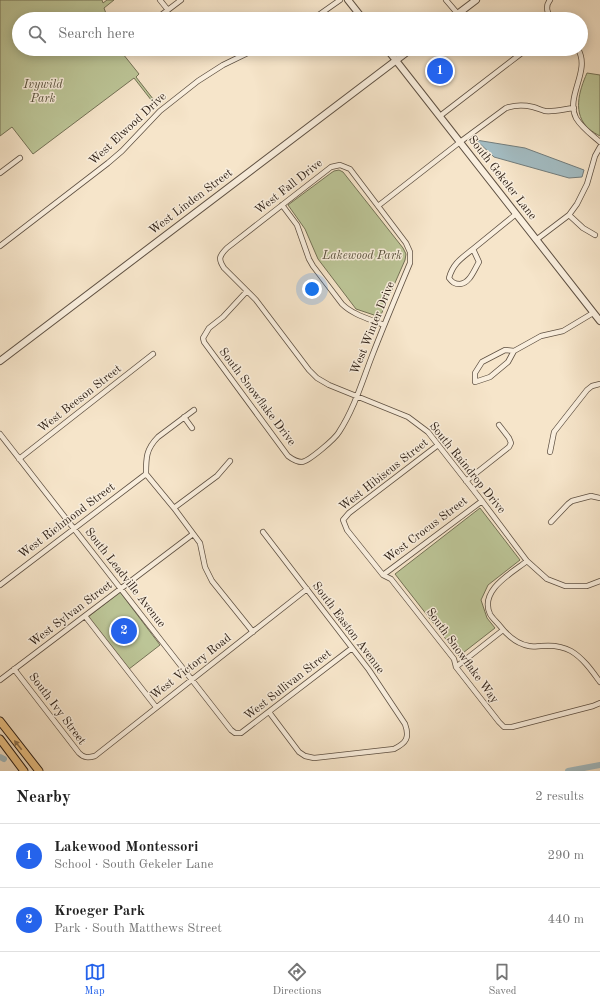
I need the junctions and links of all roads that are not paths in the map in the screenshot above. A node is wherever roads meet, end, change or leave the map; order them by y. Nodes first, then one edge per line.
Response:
1 (160, 0) edge
2 (181, 0) edge
3 (340, 0) edge
4 (348, 0) edge
5 (446, 0) edge
6 (476, 0) edge
7 (550, 0) edge
8 (168, 10) junction
9 (165, 12) edge
10 (323, 12) edge
11 (357, 12) edge
12 (456, 12) edge
13 (461, 12) edge
14 (548, 12) edge
15 (242, 56) edge
16 (393, 56) edge
17 (401, 56) edge
18 (518, 56) edge
19 (580, 56) edge
20 (396, 60) junction
21 (574, 108) junction
22 (440, 116) junction
23 (460, 142) junction
24 (600, 142) edge
25 (600, 147) edge
26 (20, 158) dead end
27 (0, 173) edge
28 (282, 205) junction
29 (378, 206) junction
30 (516, 214) junction
31 (569, 215) junction
32 (595, 235) dead end
33 (536, 240) junction
34 (0, 246) edge
35 (473, 249) junction
36 (247, 291) junction
37 (593, 313) junction
38 (600, 321) edge
39 (384, 325) junction
40 (514, 351) junction
41 (152, 354) dead end
42 (0, 361) edge
43 (600, 384) edge
44 (357, 396) junction
45 (194, 410) dead end
46 (184, 417) junction
47 (499, 425) dead end
48 (192, 428) dead end
49 (0, 434) edge
50 (438, 445) junction
51 (550, 452) dead end
52 (19, 459) junction
53 (230, 462) dead end
54 (146, 474) junction
55 (466, 481) junction
56 (600, 498) edge
57 (482, 500) junction
58 (174, 508) junction
59 (343, 520) joint
60 (552, 522) dead end
61 (74, 528) junction
62 (263, 532) dead end
63 (193, 534) junction
64 (527, 561) junction
65 (383, 575) junction
66 (600, 581) edge
67 (0, 585) edge
68 (121, 589) junction
69 (307, 589) junction
70 (85, 616) junction
71 (503, 630) junction
72 (253, 632) junction
73 (352, 648) junction
74 (456, 667) junction
75 (14, 669) junction
76 (0, 680) edge
77 (191, 680) junction
78 (600, 682) edge
79 (600, 703) edge
80 (156, 707) junction
81 (269, 712) junction
82 (0, 721) edge
83 (235, 733) joint
84 (0, 739) edge
85 (86, 758) joint
86 (24, 771) edge
87 (39, 771) edge

1 - 8 street
2 - 8 street
3 - 10 street
4 - 11 street
5 - 12 street
6 - 13 street
7 - 14 street
8 - 9 street
15 - 34 street, West Elwood Drive
16 - 20 street, South Gekeler Lane
17 - 20 street, West Linden Street
18 - 22 street
19 - 21 street
20 - 22 street, South Gekeler Lane
20 - 42 street, West Linden Street
21 - 23 street
21 - 24 street
22 - 23 street, South Gekeler Lane
23 - 29 street
23 - 30 street, South Gekeler Lane
25 - 31 street
26 - 27 street
28 - 29 street, West Fall Drive
28 - 36 street, West Fall Drive
28 - 39 street
29 - 39 street, West Winter Drive
30 - 33 street, South Gekeler Lane
30 - 35 street
31 - 32 street
31 - 33 street
33 - 37 street, South Gekeler Lane
35 - 35 street
36 - 44 street, South Raindrop Drive
36 - 44 street, South Snowflake Drive
37 - 38 street, South Gekeler Lane
37 - 40 street
39 - 44 street, West Winter Drive
40 - 40 street
41 - 52 street, West Beeson Street
43 - 51 street
44 - 50 street, South Raindrop Drive
45 - 46 street
46 - 48 street
46 - 54 street
47 - 55 street
49 - 52 street, South Leadville Avenue
50 - 55 street, South Raindrop Drive
50 - 59 street, West Hibiscus Street
52 - 61 street, South Leadville Avenue
53 - 58 street
54 - 58 street
54 - 61 street, West Richmond Street
55 - 57 street, South Raindrop Drive
56 - 60 street
57 - 64 street, South Raindrop Drive
57 - 65 street, West Crocus Street
58 - 63 street
59 - 65 street, South Snowflake Way
61 - 67 street, West Richmond Street
61 - 68 street, South Leadville Avenue
62 - 69 street, South Easton Avenue
63 - 68 street, West Sylvan Street
63 - 72 street
64 - 66 street, South Raindrop Drive
64 - 71 street
65 - 74 street, South Snowflake Way
68 - 70 street, West Sylvan Street
68 - 77 street, South Leadville Avenue
69 - 72 street, West Victory Road
69 - 73 street, South Easton Avenue
70 - 75 street, West Sylvan Street
70 - 80 street
71 - 74 street
71 - 78 street
72 - 77 street, West Victory Road
73 - 81 street, West Sullivan Street
73 - 81 street, South Easton Avenue
74 - 79 street, South Snowflake Way
75 - 76 street, West Sylvan Street
75 - 85 street, South Ivy Street
77 - 80 street, West Victory Road
77 - 83 street, South Leadville Avenue
80 - 85 street, West Victory Road
81 - 83 street, West Sullivan Street
87 -> 82 main road
84 - 86 main road

